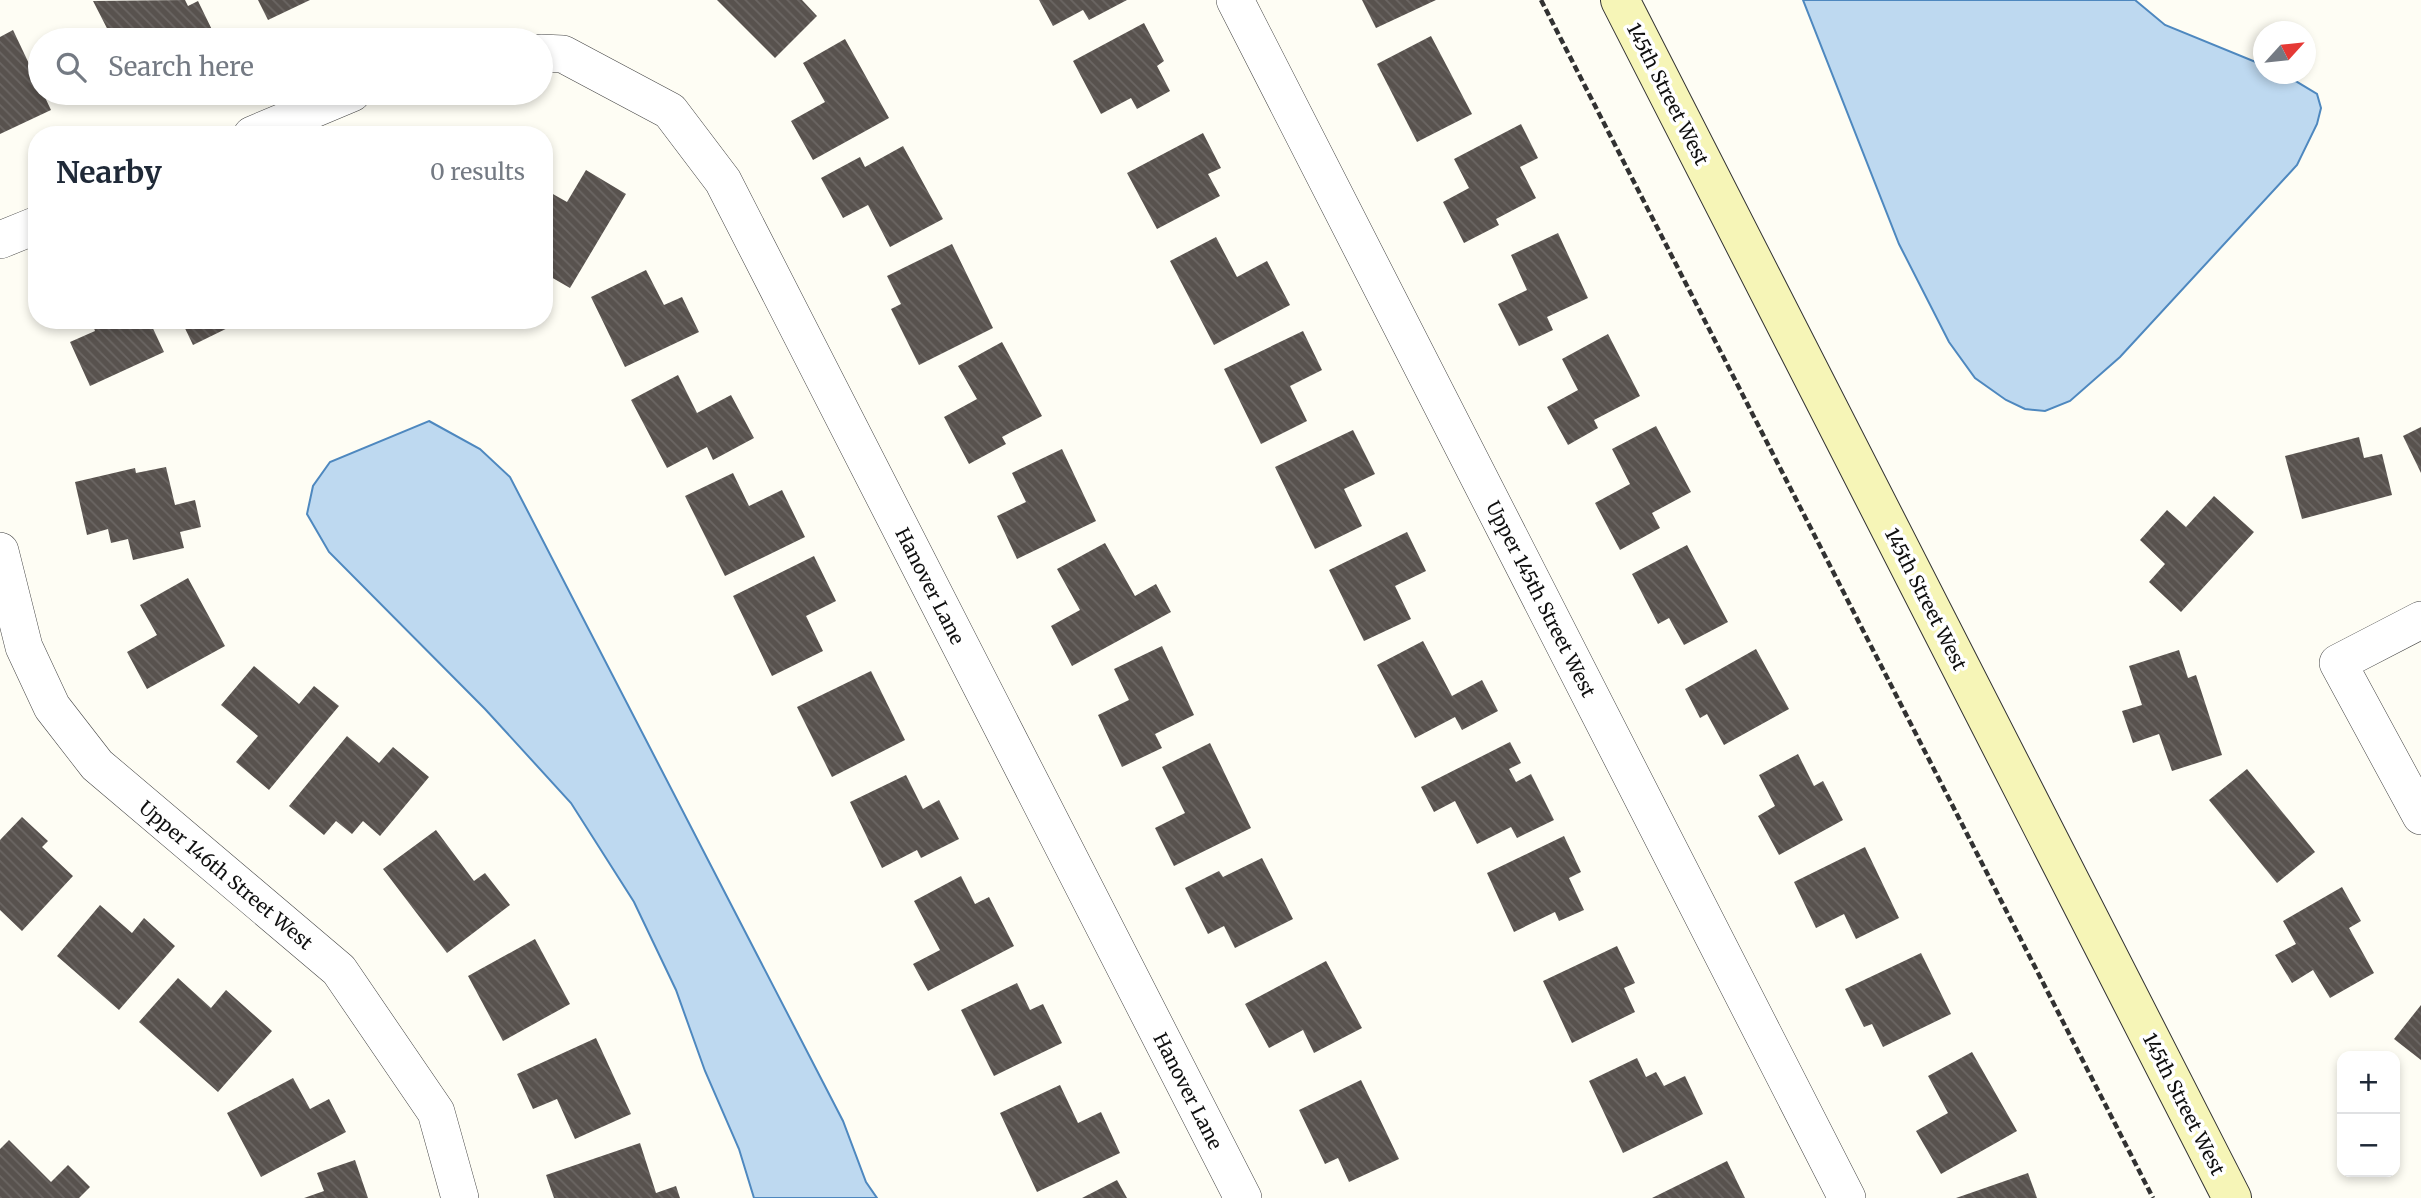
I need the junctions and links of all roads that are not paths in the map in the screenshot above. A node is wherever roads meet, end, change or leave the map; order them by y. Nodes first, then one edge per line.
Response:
1 (1235, 0) edge
2 (1620, 0) edge
3 (553, 54) edge
4 (323, 105) edge
5 (273, 126) edge
6 (28, 229) edge
7 (0, 240) edge
8 (0, 551) edge
9 (2421, 620) edge
10 (2421, 816) edge
11 (460, 1198) edge
12 (1242, 1198) edge
13 (1847, 1198) edge
14 (2232, 1198) edge

1 - 13 street, Upper 145th Street West
2 - 14 street, 145th Street West
3 - 12 street, Hanover Lane
4 - 5 street
6 - 7 street
8 - 11 street, Upper 146th Street West
9 - 10 street

